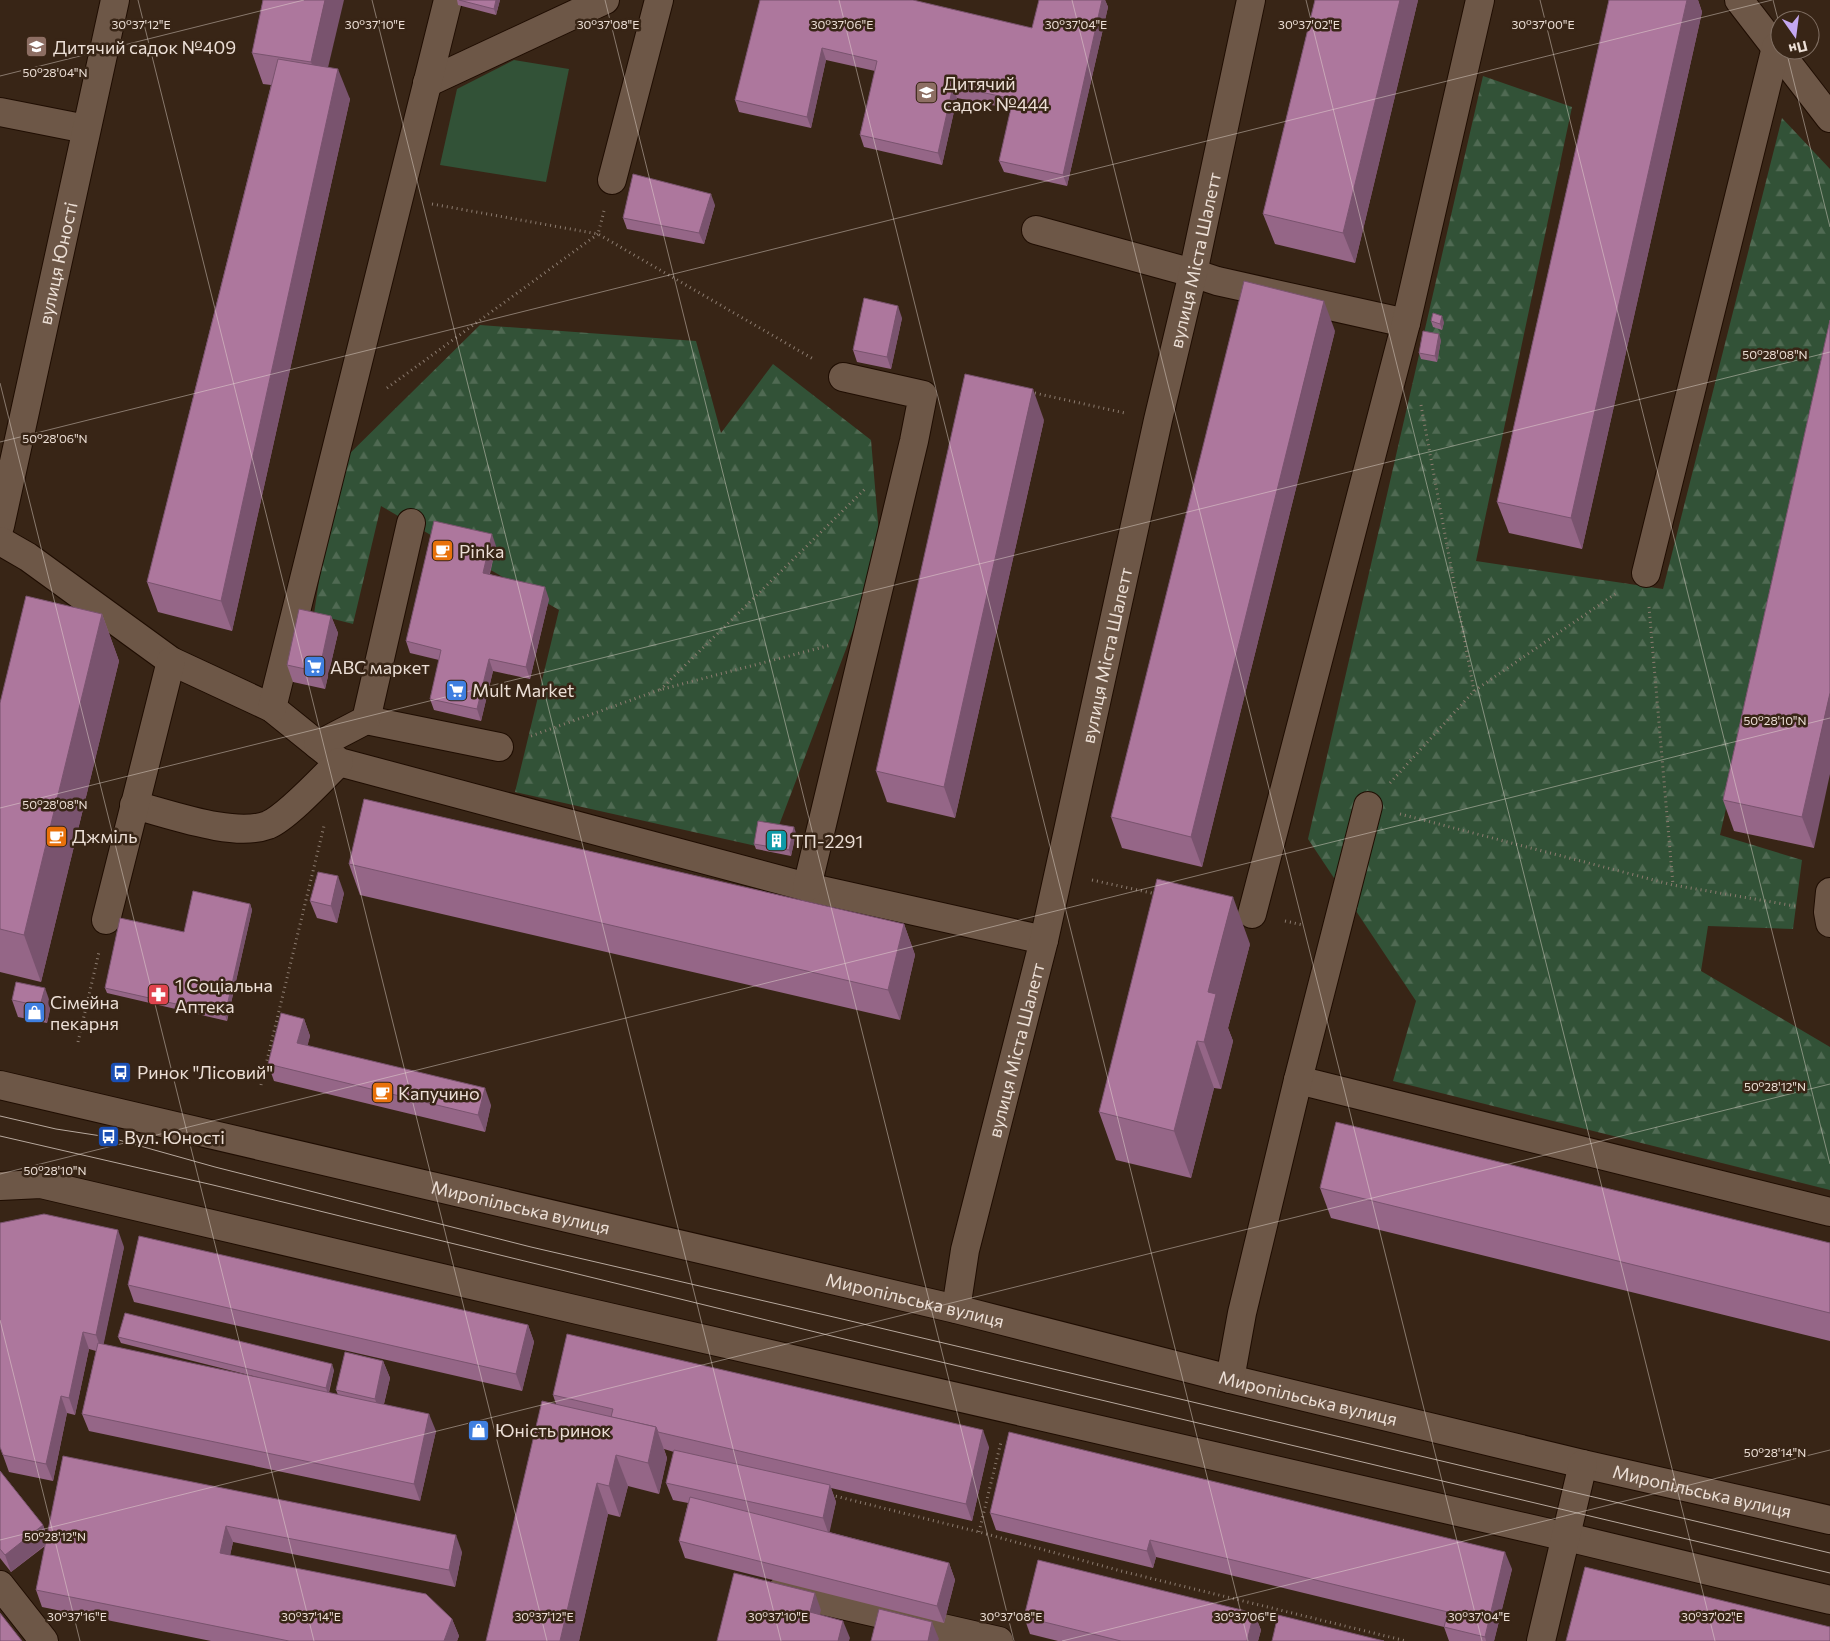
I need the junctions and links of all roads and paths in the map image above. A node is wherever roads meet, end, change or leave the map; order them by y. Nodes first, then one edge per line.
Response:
1 (115, 0) edge
2 (448, 0) edge
3 (605, 0) edge
4 (659, 0) edge
5 (1251, 0) edge
6 (1480, 0) edge
7 (1739, 0) edge
8 (1770, 39) edge
9 (1773, 60) edge
10 (1786, 60) edge
11 (427, 83) junction
12 (0, 112) edge
13 (1830, 118) edge
14 (86, 129) junction
15 (612, 180) joint
16 (399, 198) junction
17 (1036, 230) dead end
18 (598, 234) junction
19 (1192, 273) junction
20 (1406, 323) junction
21 (843, 377) joint
22 (1022, 391) edge
23 (1420, 400) dead end
24 (344, 419) junction
25 (1158, 420) junction
26 (872, 482) dead end
27 (411, 523) dead end
28 (0, 526) edge
29 (0, 541) edge
30 (1646, 573) junction
31 (868, 635) junction
32 (171, 661) junction
33 (659, 690) junction
34 (1474, 691) junction
35 (272, 708) junction
36 (366, 720) junction
37 (318, 745) junction
38 (499, 747) joint
39 (340, 762) junction
40 (134, 805) junction
41 (1368, 806) junction
42 (326, 819) dead end
43 (1058, 872) junction
44 (1673, 885) junction
45 (807, 887) junction
46 (1166, 896) edge
47 (1829, 909) edge
48 (1252, 914) joint
49 (106, 920) joint
50 (1336, 932) junction
51 (1044, 940) junction
52 (78, 1042) dead end
53 (1298, 1080) junction
54 (0, 1084) edge
55 (260, 1085) dead end
56 (0, 1186) edge
57 (1830, 1212) edge
58 (956, 1310) junction
59 (1230, 1379) junction
60 (1010, 1409) junction
61 (1583, 1464) junction
62 (827, 1494) edge
63 (1830, 1520) edge
64 (979, 1532) junction
65 (1567, 1537) junction
66 (0, 1585) edge
67 (757, 1586) edge
68 (1830, 1600) edge
69 (44, 1641) edge
70 (999, 1641) edge
71 (1406, 1641) edge
72 (1541, 1641) edge

1 - 14 street, вулиця Юності
2 - 11 street
3 - 11 street
4 - 15 street
5 - 19 street, вулиця Міста Шалетт
6 - 20 street
7 - 8 street
9 - 30 street
10 - 13 street
11 - 16 street
12 - 14 street
14 - 28 street, вулиця Юності
15 - 18 path
16 - 18 path
16 - 24 street
17 - 19 street
18 - 21 path
18 - 24 path
19 - 20 street
19 - 25 street, вулиця Міста Шалетт
20 - 48 street
21 - 31 street
22 - 25 path
23 - 34 path
24 - 35 street
25 - 43 street, вулиця Міста Шалетт
26 - 33 path
27 - 36 street
29 - 32 street
30 - 34 path
30 - 44 path
31 - 33 path
31 - 45 street
32 - 35 street
32 - 40 street
33 - 38 path
34 - 41 path
35 - 37 street
36 - 37 street
36 - 38 street
37 - 39 street
39 - 40 street
39 - 45 street
40 - 49 street
41 - 44 path
41 - 50 street
42 - 55 path
43 - 46 path
43 - 51 street, вулиця Міста Шалетт
44 - 47 path
45 - 51 street
48 - 50 path
49 - 52 path
50 - 53 street
51 - 58 street, вулиця Міста Шалетт
53 - 57 street
53 - 59 street
54 - 58 street, Миропільська вулиця
56 - 60 street
58 - 59 street, Миропільська вулиця
59 - 61 street, Миропільська вулиця
60 - 64 path
60 - 65 street
61 - 63 street, Миропільська вулиця
61 - 65 street
62 - 64 path
64 - 71 path
65 - 68 street
65 - 72 street
66 - 69 street
67 - 70 street

